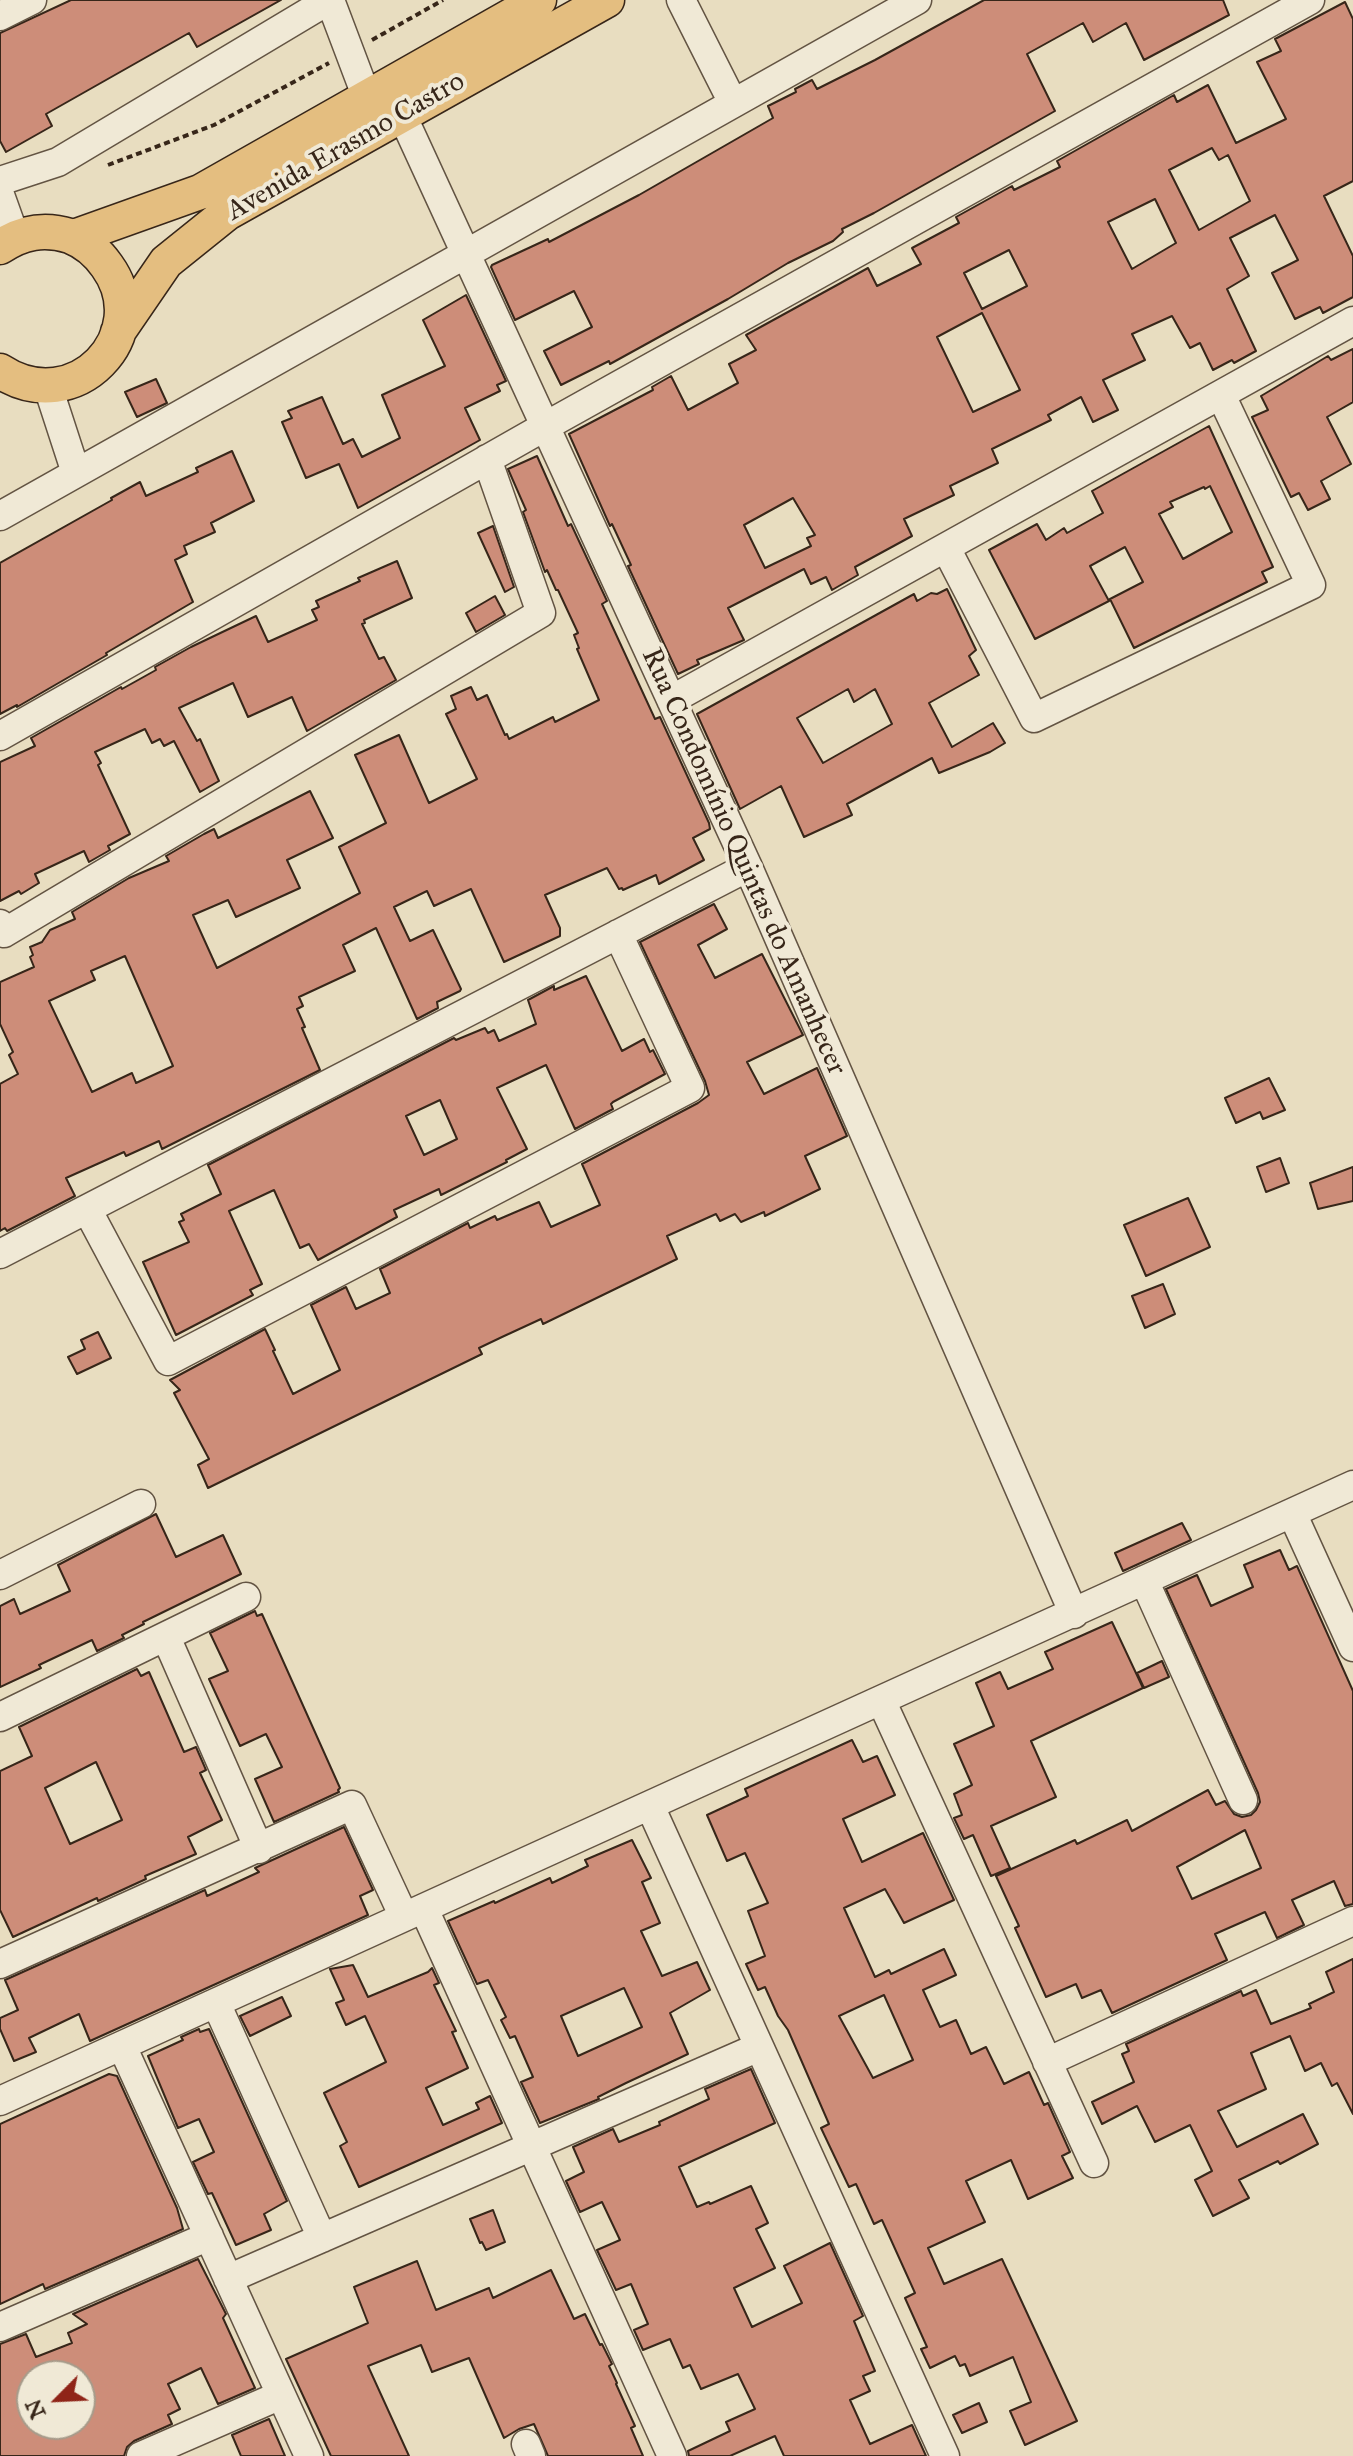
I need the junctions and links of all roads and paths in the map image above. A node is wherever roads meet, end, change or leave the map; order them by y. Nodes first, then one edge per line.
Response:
1 (32, 0) edge
2 (330, 0) edge
3 (443, 0) edge
4 (607, 0) edge
5 (681, 0) edge
6 (917, 0) edge
7 (1310, 0) edge
8 (529, 2) edge
9 (0, 16) edge
10 (350, 52) junction
11 (367, 98) junction
12 (733, 103) junction
13 (402, 115) junction
14 (103, 167) dead end
15 (0, 181) edge
16 (0, 195) edge
17 (74, 237) junction
18 (8, 242) edge
19 (465, 254) junction
20 (1353, 321) edge
21 (118, 332) junction
22 (16, 381) edge
23 (1221, 395) junction
24 (544, 427) junction
25 (487, 459) junction
26 (76, 473) junction
27 (0, 516) edge
28 (946, 548) junction
29 (671, 700) junction
30 (0, 736) edge
31 (748, 867) junction
32 (2, 928) edge
33 (618, 934) junction
34 (87, 1209) junction
35 (0, 1254) edge
36 (1353, 1485) edge
37 (141, 1504) dead end
38 (1292, 1513) junction
39 (0, 1575) edge
40 (1144, 1580) junction
41 (246, 1597) dead end
42 (1074, 1614) junction
43 (166, 1637) junction
44 (1353, 1647) edge
45 (881, 1700) junction
46 (0, 1717) edge
47 (1243, 1800) dead end
48 (650, 1806) junction
49 (259, 1849) junction
50 (414, 1913) junction
51 (1353, 1921) edge
52 (0, 1964) edge
53 (216, 2003) junction
54 (122, 2046) junction
55 (759, 2047) junction
56 (1047, 2062) junction
57 (0, 2101) edge
58 (532, 2146) junction
59 (1094, 2163) dead end
60 (209, 2236) junction
61 (322, 2238) junction
62 (228, 2279) junction
63 (0, 2327) edge
64 (281, 2395) junction
65 (141, 2456) edge
66 (309, 2456) edge
67 (672, 2456) edge
68 (945, 2456) edge

1 - 9 street
2 - 10 street
2 - 15 street
3 - 10 path
4 - 13 main road, Avenida Erasmo Castro
5 - 12 street
6 - 12 street
7 - 24 street
8 - 11 main road, Avenida Erasmo Castro
10 - 11 street
10 - 14 path
11 - 17 main road, Avenida Erasmo Castro
12 - 19 street
13 - 19 street, Rua Condomínio Quintas do Amanhecer
13 - 21 main road, Avenida Erasmo Castro
16 - 18 street
17 - 18 main road
17 - 21 main road
19 - 24 street, Rua Condomínio Quintas do Amanhecer
19 - 26 street
20 - 23 street
21 - 22 main road, Avenida Erasmo Castro
22 - 26 street
23 - 28 street
23 - 28 street
24 - 25 street
24 - 29 street, Rua Condomínio Quintas do Amanhecer
25 - 30 street
25 - 32 street
26 - 27 street
28 - 29 street
29 - 31 street, Rua Condomínio Quintas do Amanhecer
31 - 33 street
31 - 42 street, Rua Condomínio Quintas do Amanhecer
33 - 34 street
33 - 34 street
34 - 35 street
36 - 38 street
37 - 39 street
38 - 40 street
38 - 44 street
40 - 42 street
40 - 47 street
41 - 43 street
42 - 45 street
43 - 46 street
43 - 49 street
45 - 48 street
45 - 56 street
48 - 50 street
48 - 55 street
49 - 50 street
49 - 52 street
50 - 53 street
50 - 58 street
51 - 56 street
53 - 54 street
53 - 61 street
54 - 57 street
54 - 60 street
55 - 58 street
55 - 68 street
56 - 59 street
58 - 61 street
58 - 67 street
60 - 62 street
60 - 63 street
61 - 62 street
62 - 64 street
64 - 65 street
64 - 66 street

